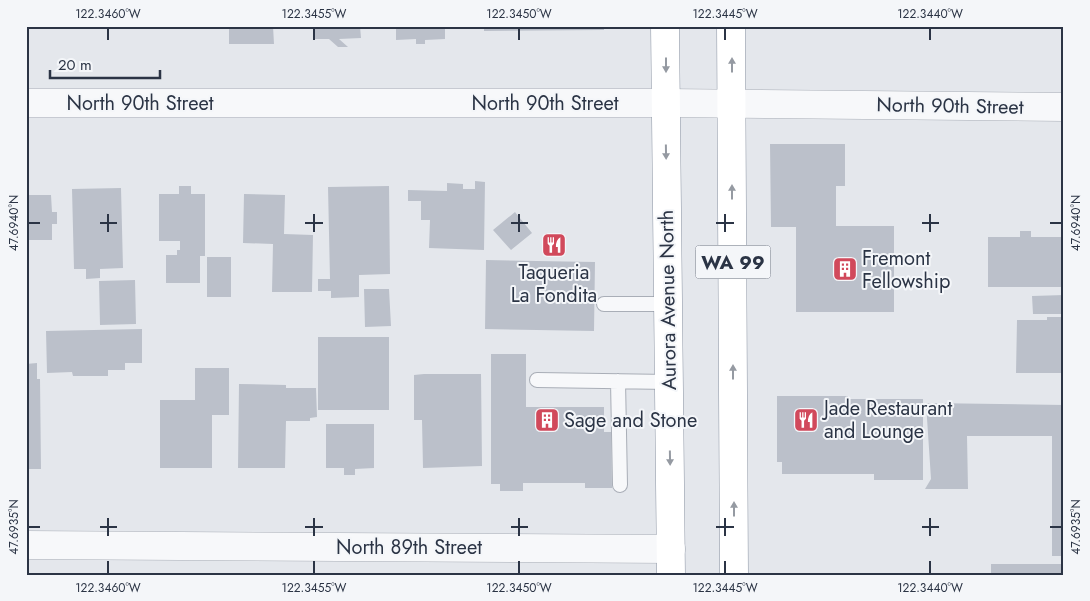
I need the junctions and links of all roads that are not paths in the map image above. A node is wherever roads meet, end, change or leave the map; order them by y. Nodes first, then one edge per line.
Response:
1 (665, 26) edge
2 (731, 26) edge
3 (26, 103) edge
4 (666, 104) junction
5 (732, 104) junction
6 (1064, 107) edge
7 (604, 304) dead end
8 (668, 304) junction
9 (537, 380) dead end
10 (618, 381) junction
11 (669, 382) junction
12 (620, 485) dead end
13 (26, 544) edge
14 (671, 562) edge
15 (734, 575) edge

1 -> 4 highway, Aurora Avenue North / WA 99
5 -> 2 highway, WA 99
3 - 4 street, North 90th Street
4 - 5 street, North 90th Street
4 -> 8 highway, Aurora Avenue North / WA 99
5 - 6 street, North 90th Street
15 -> 5 highway, WA 99
7 - 8 lane
8 - 11 highway, Aurora Avenue North / WA 99
9 - 10 lane
10 - 11 lane
10 - 12 lane
11 -> 14 highway, Aurora Avenue North / WA 99
13 - 14 street, North 89th Street

